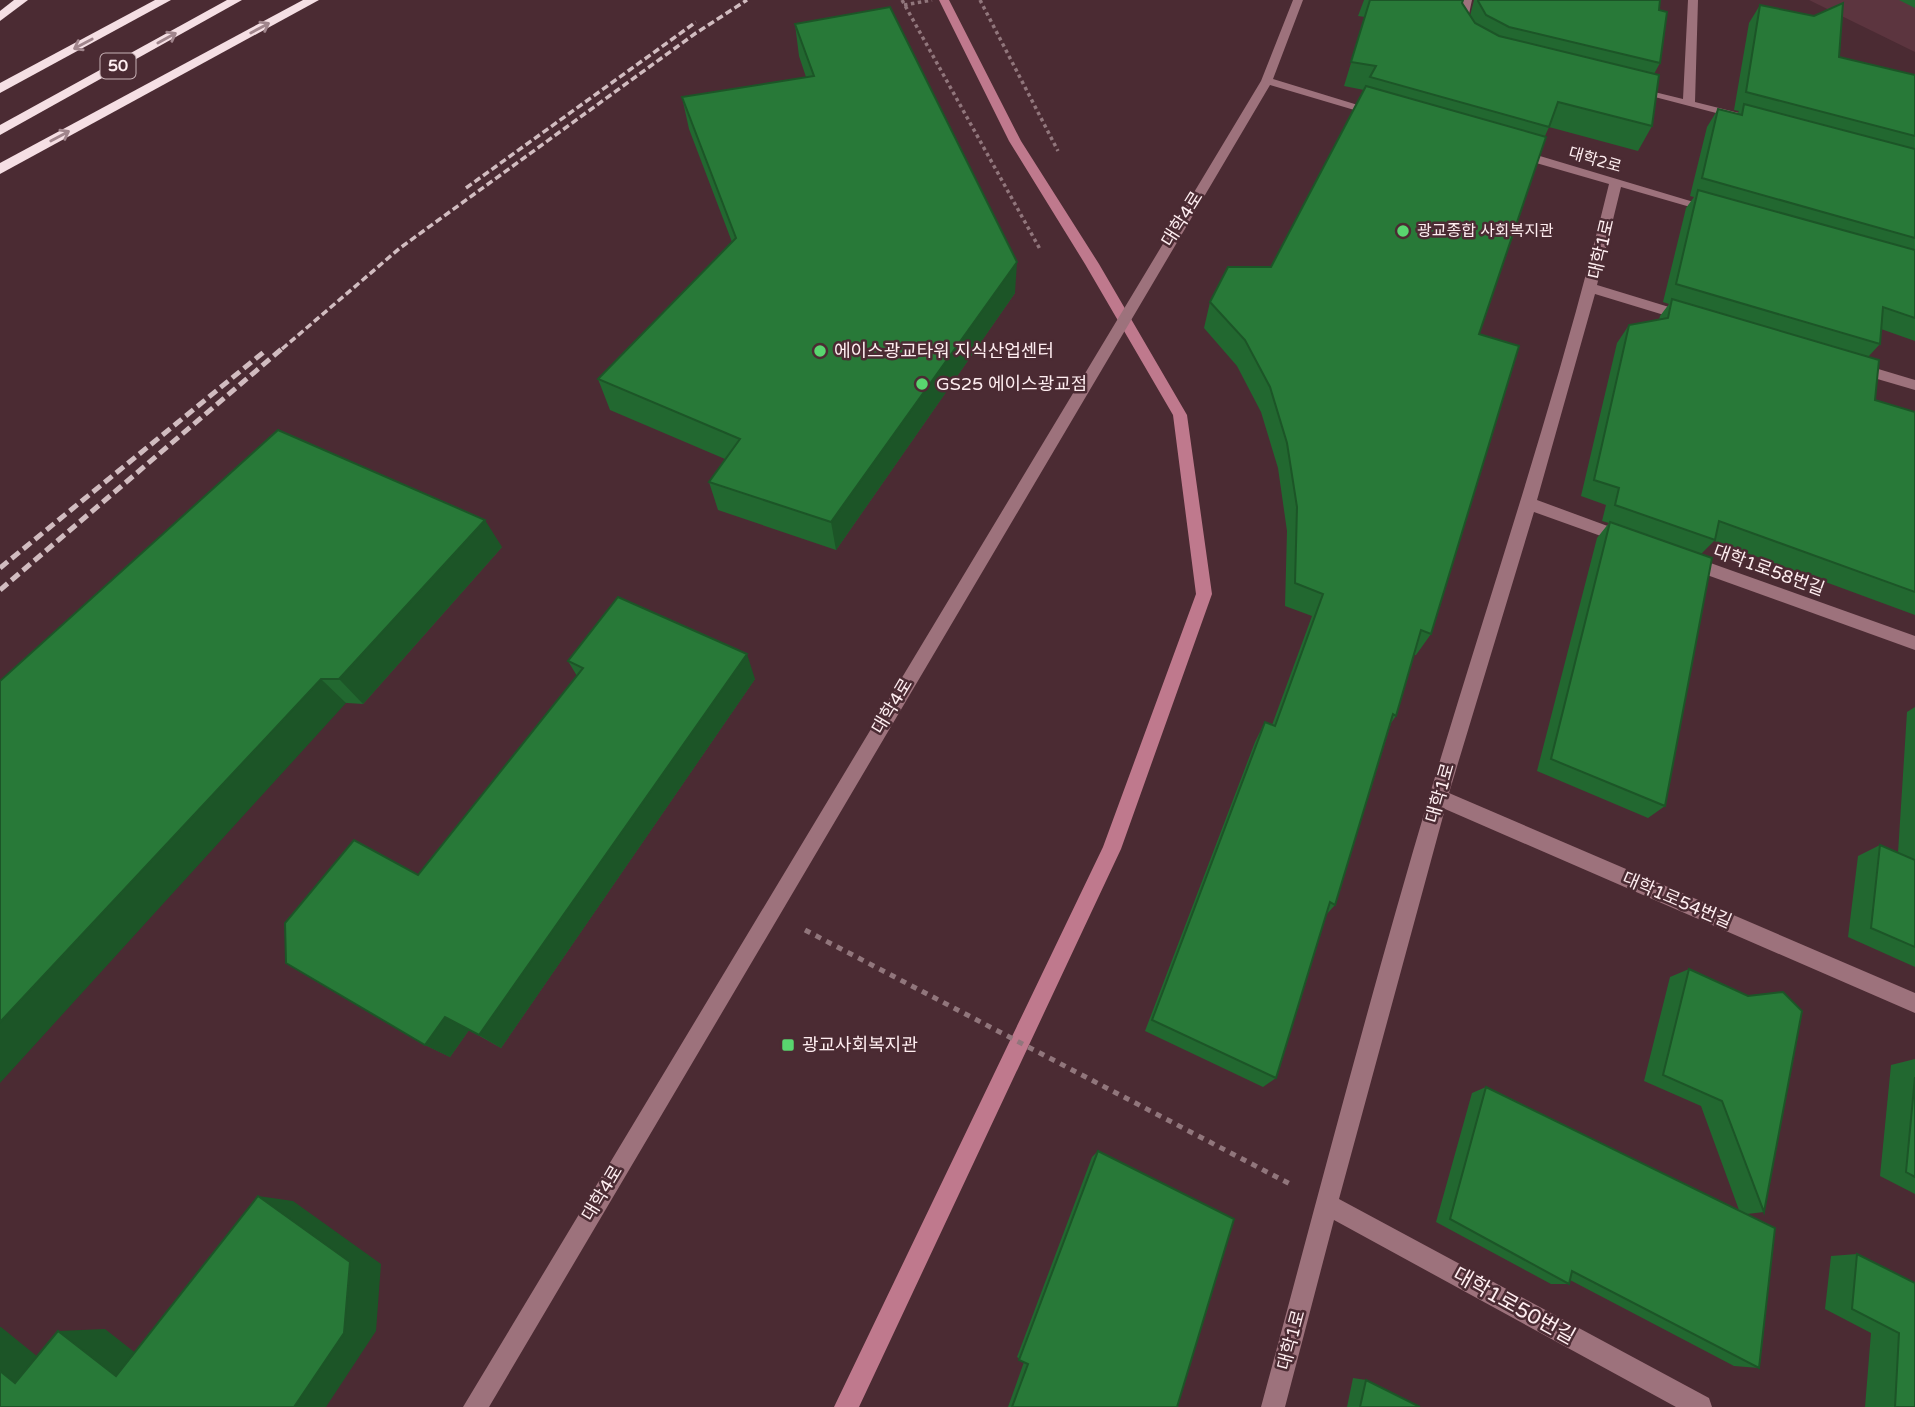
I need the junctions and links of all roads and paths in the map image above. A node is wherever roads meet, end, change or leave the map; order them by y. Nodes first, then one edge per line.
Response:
1 (22, 0) edge
2 (165, 0) edge
3 (236, 0) edge
4 (313, 0) edge
5 (932, 0) edge
6 (980, 0) edge
7 (1298, 0) edge
8 (1467, 0) edge
9 (1693, 0) edge
10 (903, 2) edge
11 (0, 18) edge
12 (1470, 43) edge
13 (1267, 81) junction
14 (1624, 88) edge
15 (0, 89) edge
16 (1689, 104) junction
17 (1388, 116) edge
18 (1755, 121) edge
19 (0, 131) edge
20 (1058, 150) dead end
21 (1508, 151) edge
22 (0, 169) edge
23 (1616, 182) junction
24 (1720, 212) edge
25 (1041, 251) dead end
26 (1592, 288) junction
27 (1695, 319) edge
28 (1838, 362) edge
29 (1915, 385) edge
30 (1530, 504) junction
31 (1646, 546) edge
32 (1671, 555) edge
33 (1915, 643) edge
34 (1438, 797) junction
35 (769, 912) junction
36 (1915, 1003) edge
37 (1262, 1168) dead end
38 (1328, 1205) junction
39 (475, 1407) edge
40 (1273, 1407) edge
41 (1700, 1407) edge

1 - 11 highway
2 -> 15 highway, 50
19 -> 3 highway, 50
22 -> 4 highway
5 - 10 path
6 - 20 path
7 - 13 street, 대학4로
8 - 12 street
9 - 16 street
10 - 25 path
13 - 17 street
13 - 35 street, 대학4로
14 - 16 street
16 - 18 street
21 - 23 street, 대학2로
23 - 24 street, 대학2로
23 - 26 street, 대학1로
26 - 27 street
26 - 30 street, 대학1로
28 - 29 street
30 - 31 street
30 - 34 street, 대학1로
32 - 33 street, 대학1로58번길
34 - 36 street, 대학1로54번길
34 - 38 street, 대학1로
35 - 37 path
35 - 39 street, 대학4로
38 - 40 street, 대학1로
38 - 41 street, 대학1로50번길

